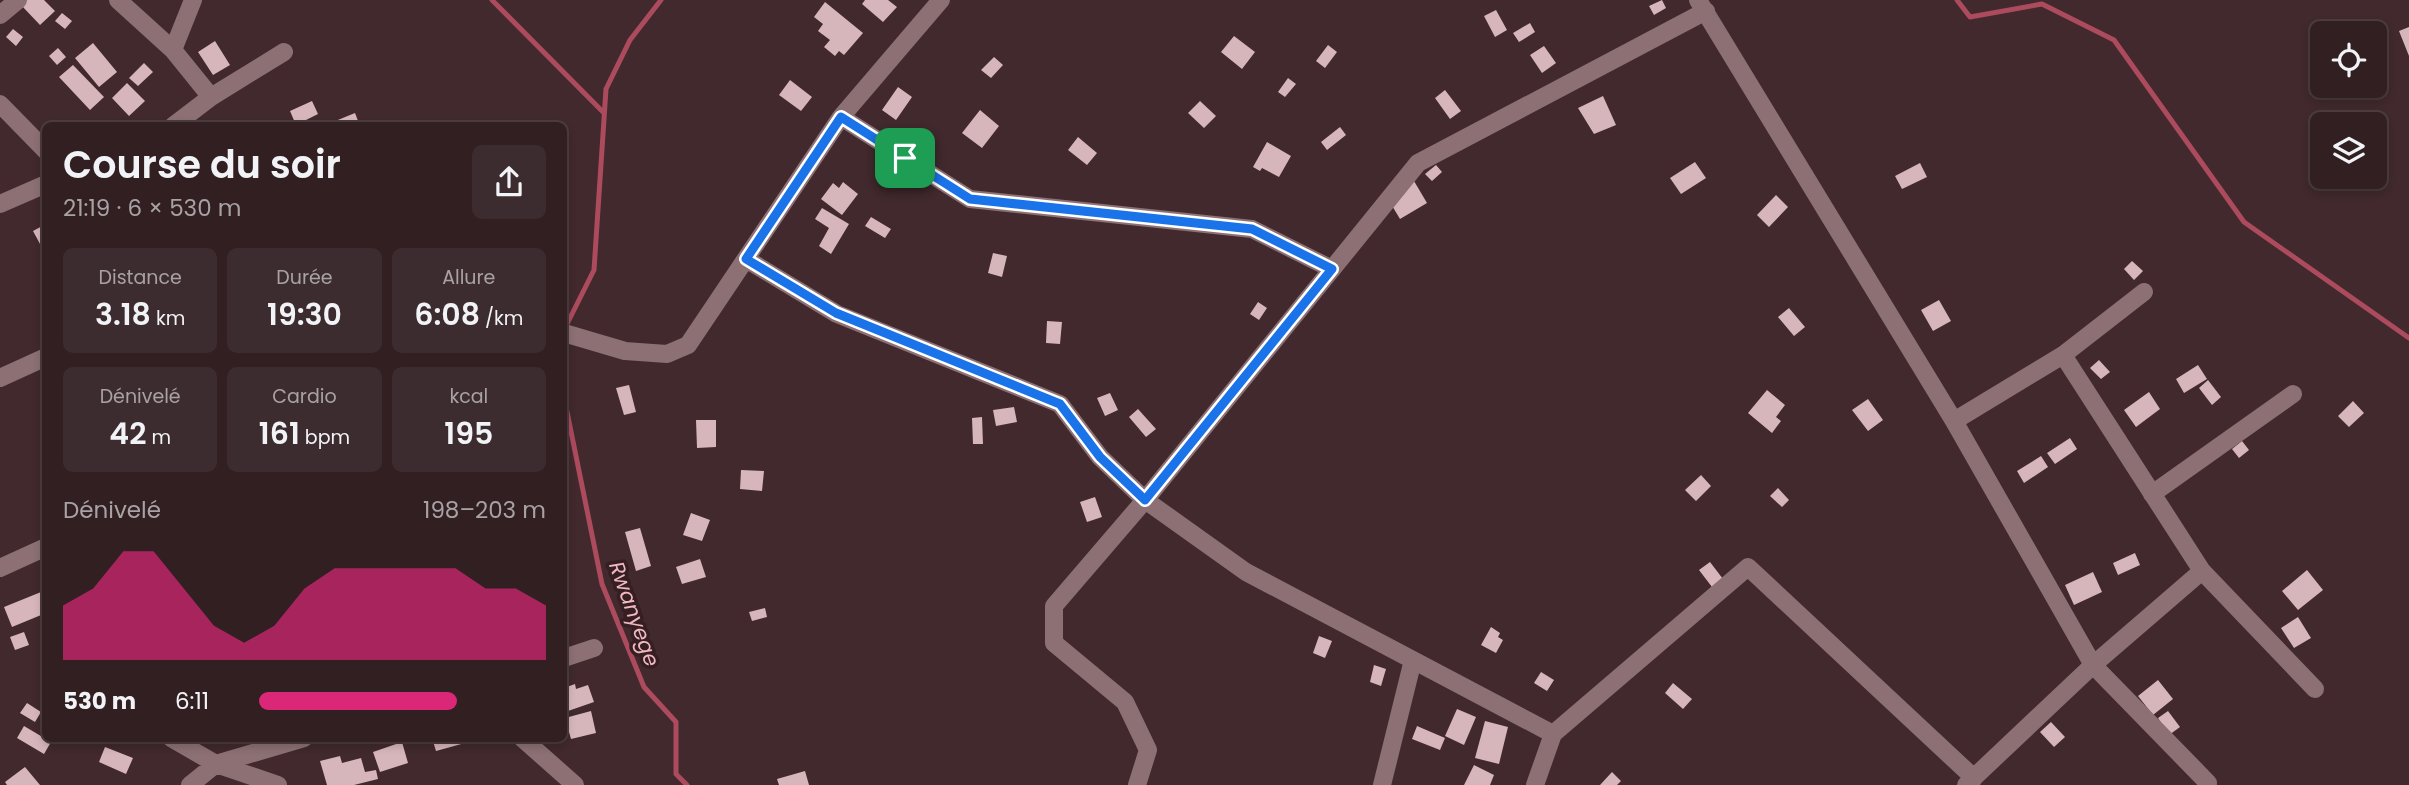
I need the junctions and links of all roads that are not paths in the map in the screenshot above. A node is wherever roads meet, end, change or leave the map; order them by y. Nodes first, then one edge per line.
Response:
1 (18, 0) edge
2 (118, 0) edge
3 (193, 0) edge
4 (941, 0) edge
5 (1702, 6) edge
6 (0, 15) edge
7 (173, 50) junction
8 (284, 52) dead end
9 (211, 97) junction
10 (0, 104) edge
11 (841, 117) junction
12 (178, 122) edge
13 (42, 147) edge
14 (42, 186) edge
15 (0, 204) edge
16 (746, 259) junction
17 (1332, 269) junction
18 (2144, 292) dead end
19 (567, 334) edge
20 (2063, 355) junction
21 (42, 359) edge
22 (0, 378) edge
23 (2293, 394) dead end
24 (1954, 421) junction
25 (2152, 494) junction
26 (1145, 500) junction
27 (42, 549) edge
28 (0, 568) edge
29 (2202, 571) junction
30 (594, 648) dead end
31 (567, 657) edge
32 (1413, 660) junction
33 (2093, 665) junction
34 (2315, 689) dead end
35 (1553, 734) junction
36 (178, 742) edge
37 (290, 742) edge
38 (527, 742) edge
39 (216, 764) junction
40 (1970, 782) edge
41 (2208, 783) edge
42 (190, 785) edge
43 (278, 785) edge
44 (575, 785) edge
45 (1137, 785) edge
46 (1382, 785) edge
47 (1535, 785) edge

1 - 6 street
2 - 7 street
3 - 7 street
4 - 11 street
5 - 17 street
5 - 24 street
7 - 9 street
8 - 9 street
9 - 12 street
10 - 13 street
11 - 16 street
11 - 17 street
14 - 15 street
16 - 19 street
16 - 26 street
17 - 26 street
18 - 20 street
20 - 24 street
20 - 25 street
21 - 22 street
23 - 25 street
24 - 33 street
25 - 29 street
26 - 32 street
26 - 45 street
27 - 28 street
29 - 33 street
29 - 34 street
30 - 31 street
32 - 35 street
32 - 46 street
33 - 40 street
33 - 41 street
35 - 40 street
35 - 47 street
36 - 39 street
37 - 39 street
38 - 44 street
39 - 42 street
39 - 43 street

